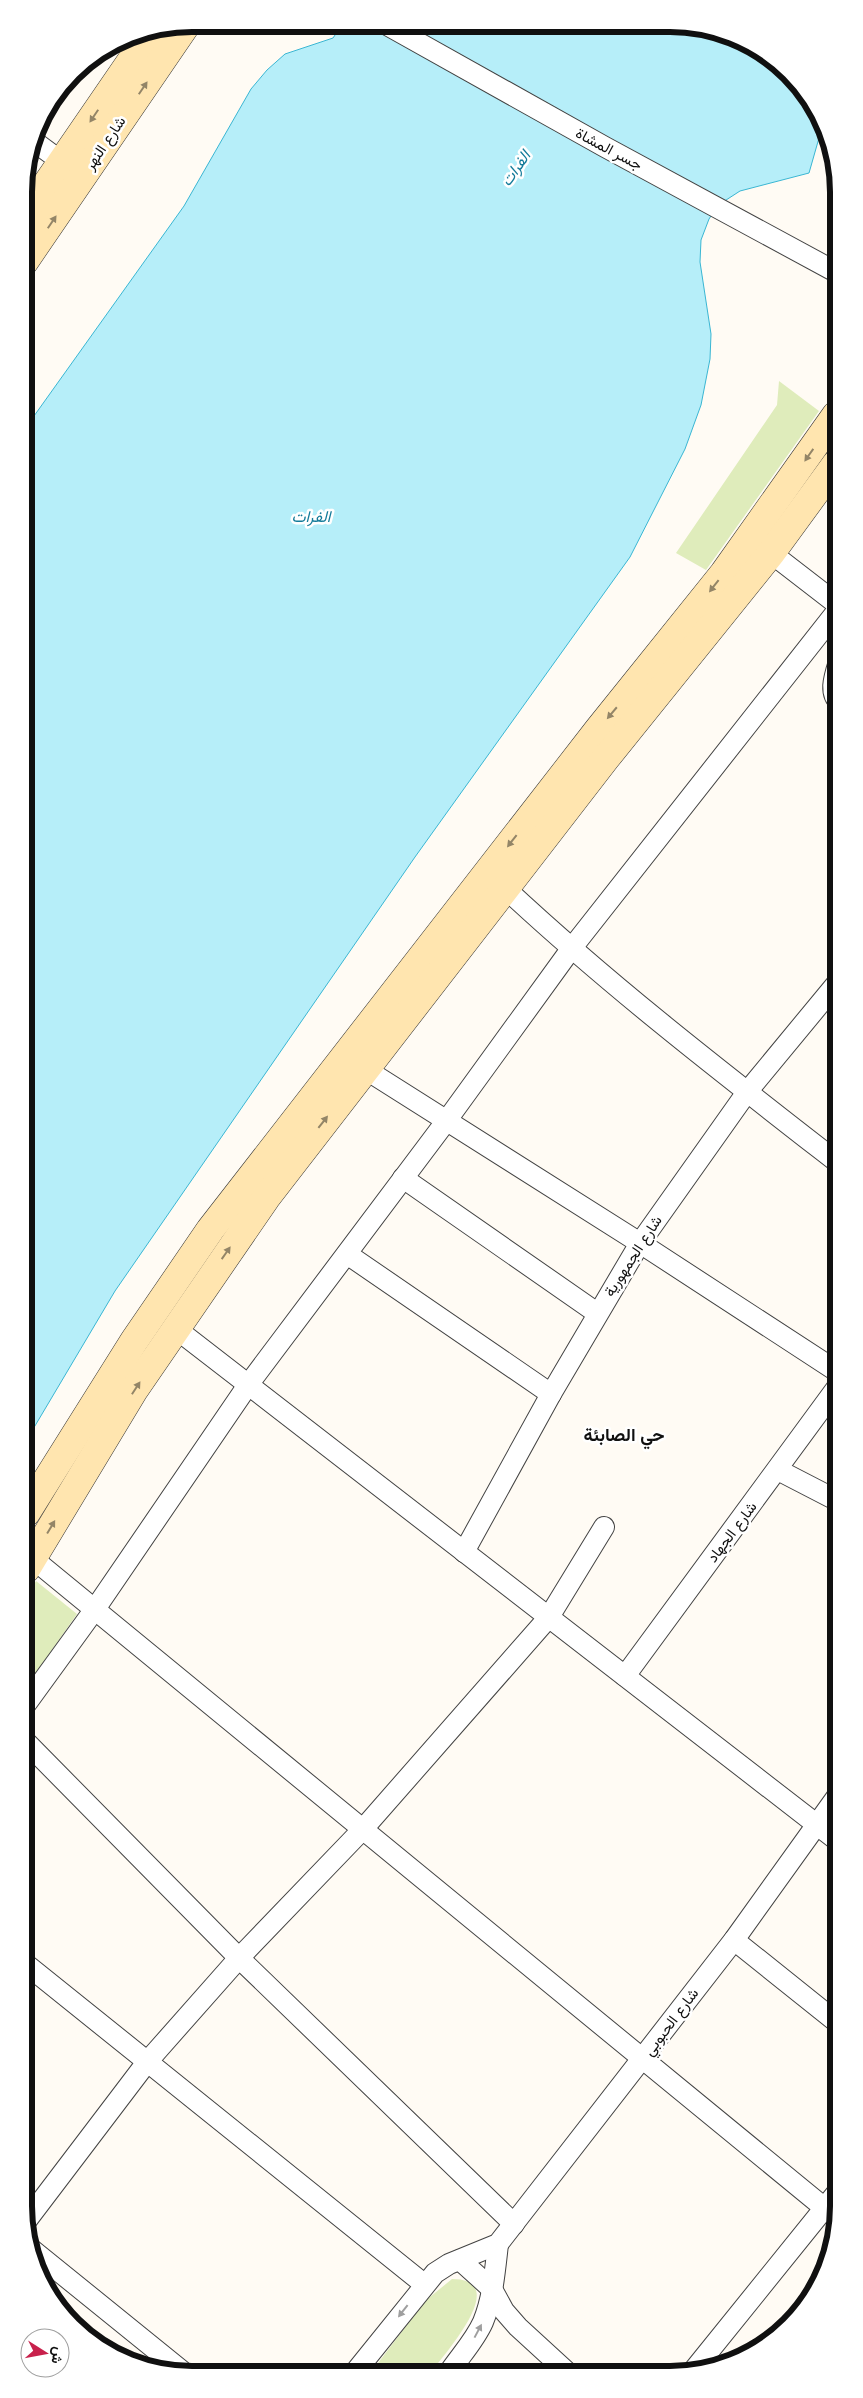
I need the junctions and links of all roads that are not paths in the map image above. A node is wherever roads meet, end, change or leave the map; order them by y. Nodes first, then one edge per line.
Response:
1 (400, 32) edge
2 (180, 33) edge
3 (144, 40) edge
4 (40, 146) edge
5 (62, 162) junction
6 (33, 204) edge
7 (33, 249) edge
8 (831, 270) edge
9 (831, 421) edge
10 (831, 471) edge
11 (771, 553) junction
12 (831, 599) edge
13 (831, 619) edge
14 (831, 675) edge
15 (831, 700) edge
16 (505, 888) junction
17 (571, 949) junction
18 (430, 965) junction
19 (831, 991) edge
20 (365, 1069) junction
21 (747, 1092) junction
22 (447, 1120) junction
23 (831, 1157) edge
24 (404, 1178) junction
25 (640, 1243) junction
26 (346, 1254) junction
27 (598, 1313) junction
28 (175, 1328) junction
29 (830, 1367) edge
30 (248, 1385) junction
31 (551, 1394) junction
32 (830, 1397) edge
33 (778, 1470) junction
34 (830, 1497) edge
35 (32, 1502) edge
36 (604, 1527) dead end
37 (464, 1552) junction
38 (32, 1557) edge
39 (32, 1565) edge
40 (95, 1609) junction
41 (549, 1617) junction
42 (625, 1676) junction
43 (32, 1695) edge
44 (32, 1748) edge
45 (830, 1806) edge
46 (817, 1824) junction
47 (362, 1829) junction
48 (830, 1835) edge
49 (734, 1940) junction
50 (239, 1958) junction
51 (32, 1969) edge
52 (830, 2017) edge
53 (642, 2060) junction
54 (147, 2062) junction
55 (33, 2213) edge
56 (830, 2213) edge
57 (830, 2215) edge
58 (514, 2224) junction
59 (498, 2244) junction
60 (41, 2257) edge
61 (460, 2260) junction
62 (424, 2284) junction
63 (492, 2289) junction
64 (701, 2362) edge
65 (173, 2364) edge
66 (360, 2366) edge
67 (454, 2366) edge
68 (561, 2366) edge

1 - 8 street, جسر المشاة
7 -> 2 main road, شارع النهر
3 -> 5 main road, شارع النهر
4 - 5 street
5 - 6 main road, شارع النهر
9 -> 18 main road
10 - 11 main road
11 - 12 street
11 - 16 main road
13 - 17 street
14 - 15 lane
16 - 17 street
16 - 18 main road
17 - 21 street
17 - 22 street
18 - 20 main road
18 - 35 main road
19 - 21 street, شارع الجمهورية
20 - 22 street
28 -> 20 main road
21 - 23 street
21 - 25 street, شارع الجمهورية
22 - 24 street
22 - 25 street
24 - 26 street
24 - 27 street
25 - 27 street, شارع الجمهورية
25 - 29 street
26 - 30 street
26 - 31 street
27 - 31 street, شارع الجمهورية
28 - 30 street
38 -> 28 main road
30 - 37 street
30 - 40 street
31 - 37 street, شارع الجمهورية
32 - 33 street, شارع الجهاد
33 - 34 street
33 - 42 street, شارع الجهاد
36 - 41 street
37 - 41 street
39 - 40 street
40 - 43 street
40 - 47 street
41 - 42 street
41 - 47 street
42 - 46 street
44 - 50 street
45 - 46 street, شارع الحبوبي
46 - 48 street
46 - 49 street, شارع الحبوبي
47 - 50 street
47 - 53 street
49 - 52 street
49 - 53 street, شارع الحبوبي
50 - 54 street
50 - 58 street
51 - 54 street
53 - 56 street
53 - 58 street, شارع الحبوبي
54 - 55 street
54 - 62 street
57 - 64 street
58 - 59 street, شارع الحبوبي
59 - 61 street, شارع الحبوبي
59 - 63 street
60 - 65 street
61 - 62 street, شارع الحبوبي
61 - 63 street
62 -> 66 street, شارع الحبوبي
67 -> 63 street
63 - 68 street

